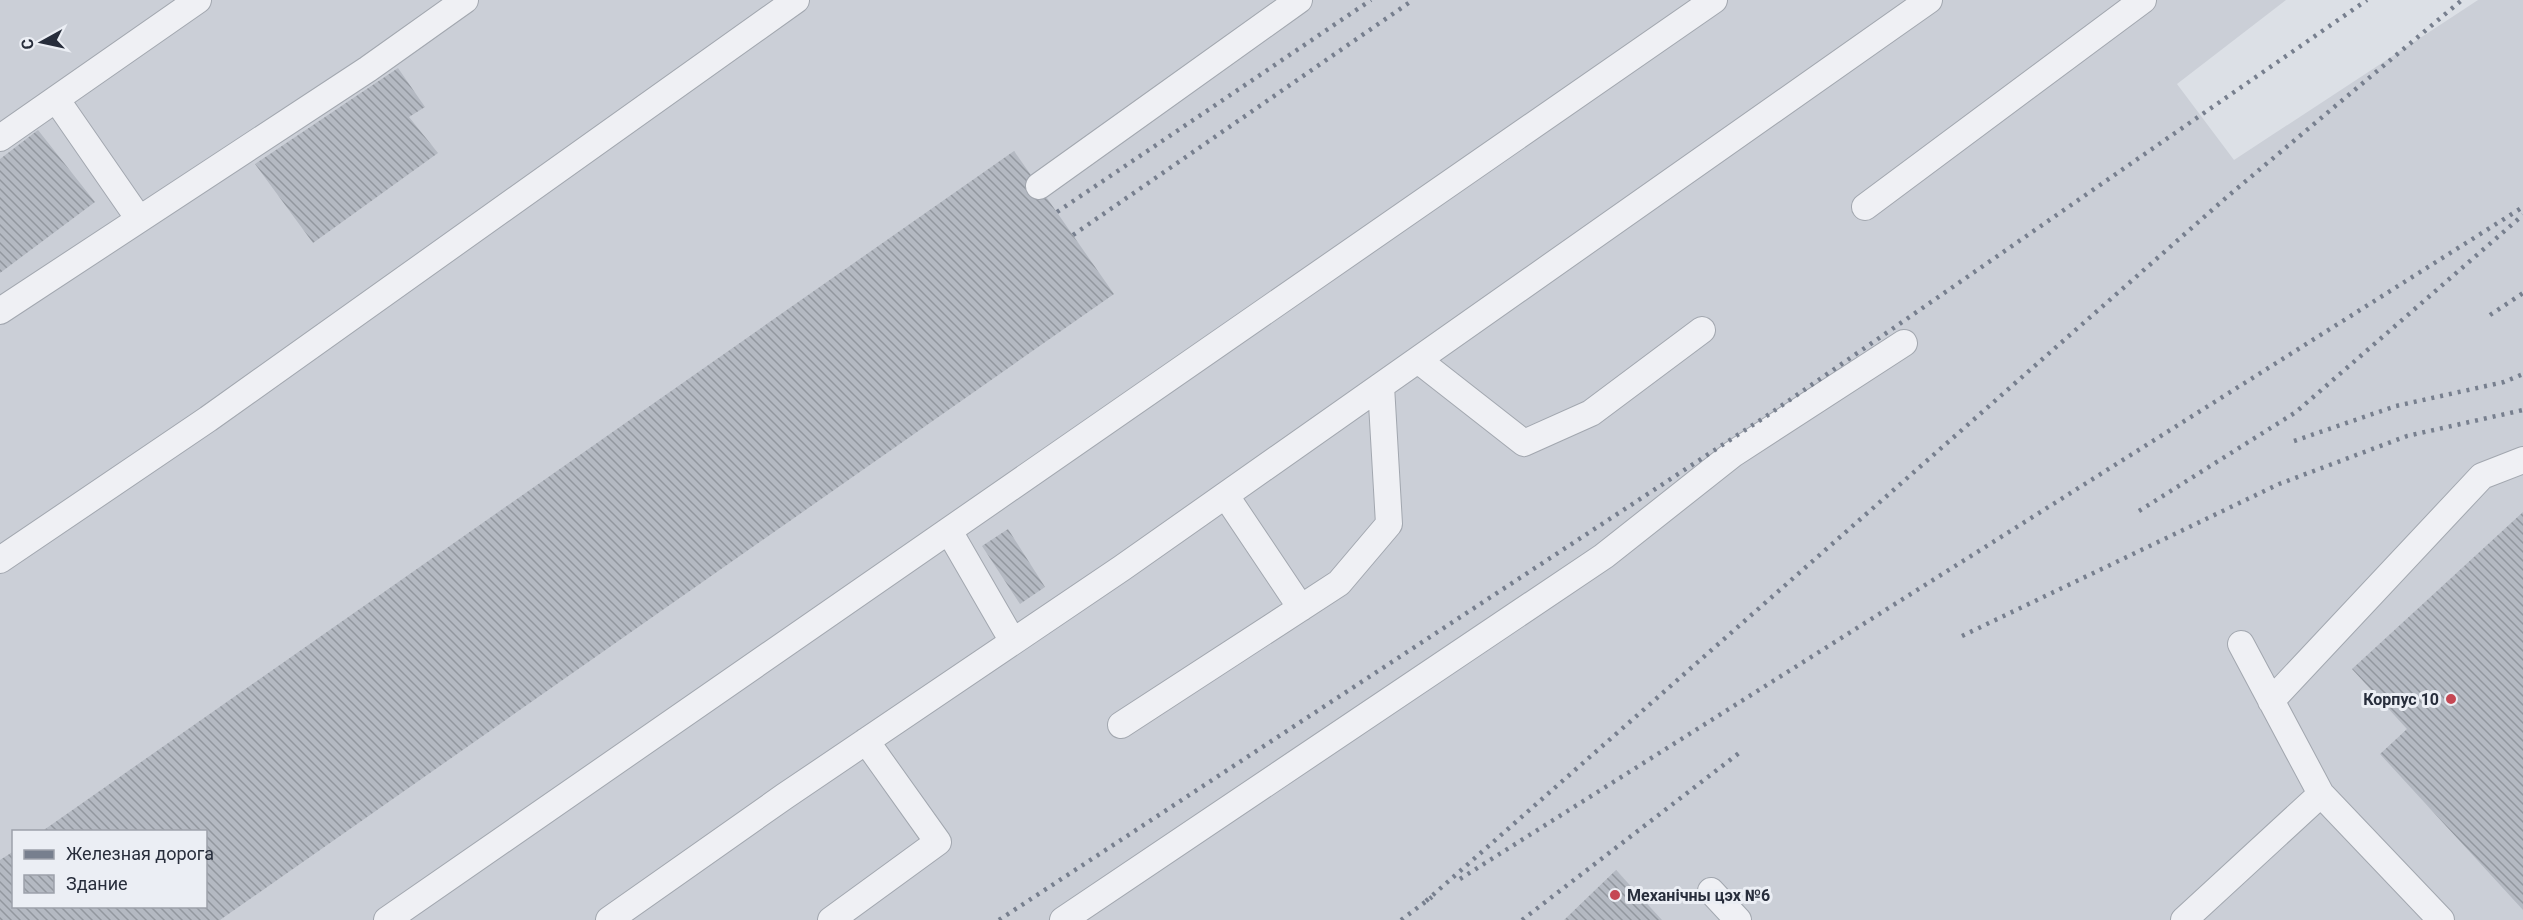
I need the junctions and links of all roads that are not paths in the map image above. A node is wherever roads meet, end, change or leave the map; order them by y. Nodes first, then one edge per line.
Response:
1 (198, 0) edge
2 (796, 0) edge
3 (1299, 0) edge
4 (1714, 0) edge
5 (1929, 0) edge
6 (2143, 0) edge
7 (457, 2) edge
8 (56, 99) junction
9 (0, 138) edge
10 (1038, 186) dead end
11 (1865, 207) dead end
12 (139, 219) junction
13 (0, 311) edge
14 (1702, 330) dead end
15 (1904, 343) dead end
16 (1418, 360) junction
17 (1381, 386) junction
18 (2523, 460) edge
19 (1226, 496) junction
20 (948, 531) junction
21 (0, 560) edge
22 (1301, 608) junction
23 (1012, 640) junction
24 (2241, 644) dead end
25 (2271, 701) junction
26 (1121, 725) dead end
27 (866, 741) junction
28 (2321, 794) junction
29 (1711, 891) dead end
30 (387, 920) edge
31 (609, 920) edge
32 (831, 920) edge
33 (1063, 920) edge
34 (1738, 920) edge
35 (2184, 920) edge
36 (2441, 920) edge

1 - 8 lane
2 - 21 lane
3 - 10 lane
4 - 20 lane
5 - 16 lane
6 - 11 lane
7 - 12 lane
8 - 9 lane
8 - 12 lane
12 - 13 lane
14 - 16 lane
15 - 33 lane
16 - 17 lane
17 - 19 lane
17 - 22 lane
18 - 25 lane
19 - 22 lane
19 - 23 lane
20 - 23 lane
20 - 30 lane
22 - 26 lane
23 - 27 lane
24 - 25 lane
25 - 28 lane
27 - 31 lane
27 - 32 lane
28 - 35 lane
28 - 36 lane
29 - 34 lane

